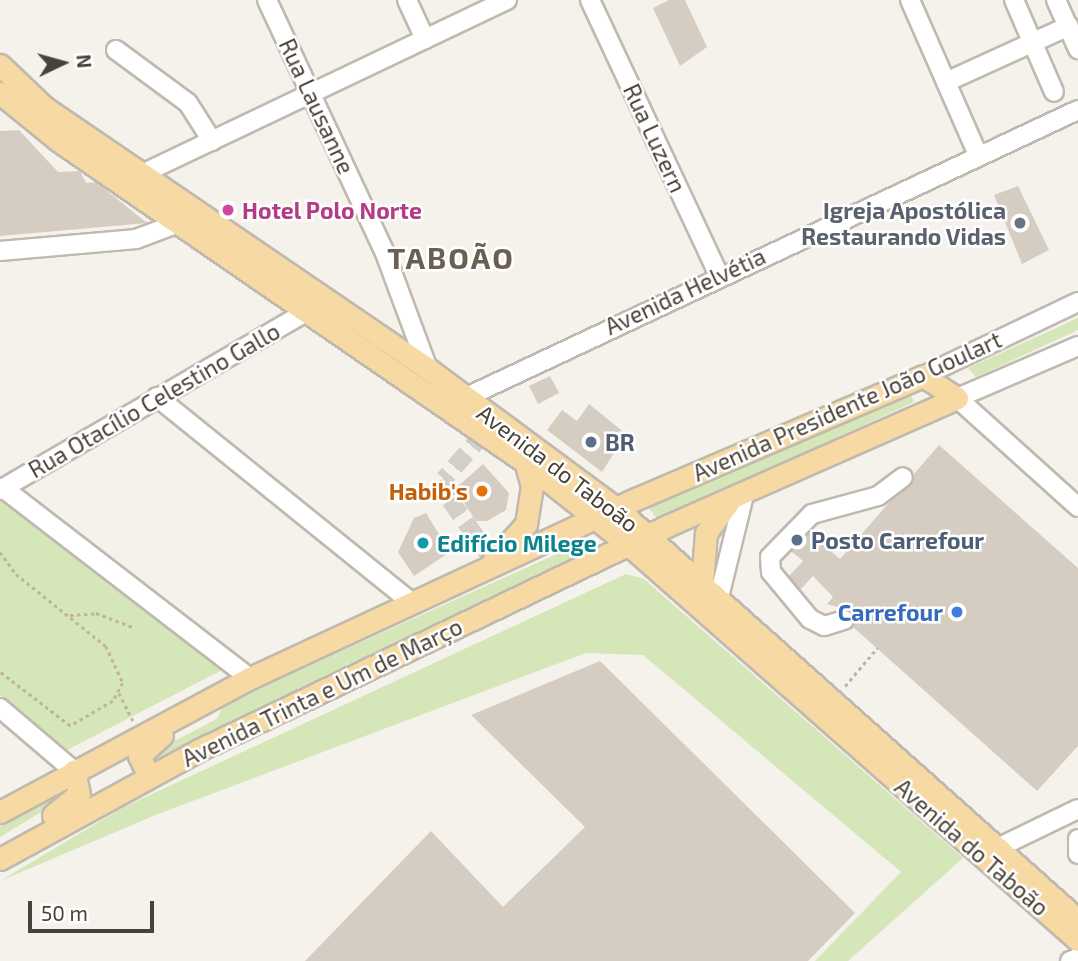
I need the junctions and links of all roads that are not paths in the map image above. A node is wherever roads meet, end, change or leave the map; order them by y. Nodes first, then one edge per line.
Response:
1 (267, 0) edge
2 (407, 0) edge
3 (507, 0) edge
4 (590, 0) edge
5 (910, 0) edge
6 (1014, 0) edge
7 (1056, 0) edge
8 (1069, 26) junction
9 (425, 39) junction
10 (1034, 42) junction
11 (1078, 49) edge
12 (116, 50) dead end
13 (0, 65) edge
14 (946, 82) junction
15 (1054, 92) dead end
16 (0, 93) edge
17 (310, 94) junction
18 (1078, 110) edge
19 (212, 141) junction
20 (978, 155) junction
21 (146, 172) junction
22 (184, 221) junction
23 (0, 251) edge
24 (719, 276) junction
25 (1078, 302) edge
26 (307, 311) junction
27 (1078, 346) edge
28 (428, 369) junction
29 (923, 376) junction
30 (158, 397) junction
31 (957, 398) junction
32 (455, 403) junction
33 (525, 462) junction
34 (903, 477) dead end
35 (2, 489) edge
36 (740, 493) junction
37 (1078, 507) edge
38 (616, 508) junction
39 (596, 520) junction
40 (649, 536) junction
41 (629, 545) junction
42 (484, 570) junction
43 (702, 582) junction
44 (719, 597) junction
45 (412, 603) junction
46 (844, 620) dead end
47 (250, 678) junction
48 (220, 693) junction
49 (0, 708) edge
50 (74, 771) junction
51 (149, 777) junction
52 (1078, 808) edge
53 (0, 812) edge
54 (1078, 839) edge
55 (989, 850) junction
56 (1078, 854) edge
57 (0, 858) edge
58 (1078, 920) edge
59 (1078, 940) edge
60 (1078, 958) edge
61 (1070, 961) edge

1 - 17 street, Rua Lausanne
2 - 9 street
3 - 9 street
4 - 24 street, Rua Luzern
5 - 14 street
6 - 10 street
7 - 8 street
8 - 10 street
8 - 11 street
9 - 17 street
10 - 14 street
10 - 15 street
12 - 19 street
13 - 21 main road, Avenida do Taboão
14 - 20 street
16 - 22 main road, Avenida do Taboão
17 - 19 street
17 - 28 street, Rua Lausanne
18 - 20 street, Avenida Helvétia
19 - 21 street
20 - 24 street, Avenida Helvétia
21 - 28 main road, Avenida do Taboão
22 - 23 street
22 - 26 main road, Avenida do Taboão
24 - 32 street, Avenida Helvétia
25 - 29 street, Avenida Presidente João Goulart
26 - 30 street, Rua Otacílio Celestino Gallo
26 - 32 main road, Avenida do Taboão
27 - 31 street, Avenida Presidente João Goulart
28 - 32 main road, Avenida do Taboão
29 - 31 main road
29 - 38 main road, Avenida Presidente João Goulart
30 - 35 street, Rua Otacílio Celestino Gallo
30 - 45 street
31 - 36 main road, Avenida Presidente João Goulart
31 - 37 street
32 - 33 main road, Avenida do Taboão
32 - 38 main road, Avenida do Taboão
33 - 39 main road, Avenida do Taboão
33 - 42 main road
34 - 46 street
35 - 47 street
36 - 40 main road, Avenida Presidente João Goulart
36 - 43 main road
36 - 44 street
38 - 39 main road, Avenida Presidente João Goulart
38 - 40 main road, Avenida do Taboão
39 - 41 main road, Avenida do Taboão
39 - 42 main road, Avenida Trinta e Um de Março
40 - 41 main road, Avenida Trinta e Um de Março
40 - 43 main road, Avenida do Taboão
41 - 51 main road, Avenida Trinta e Um de Março
41 - 55 main road, Avenida do Taboão
42 - 45 main road, Avenida Trinta e Um de Março
43 - 44 main road, Avenida do Taboão
44 - 55 main road, Avenida do Taboão
45 - 47 main road, Avenida Trinta e Um de Março
47 - 48 main road, Avenida Trinta e Um de Março
48 - 50 main road, Avenida Trinta e Um de Março
48 - 51 main road
49 - 50 street
50 - 53 main road, Avenida Trinta e Um de Março
50 - 57 main road
51 - 57 main road, Avenida Trinta e Um de Março
52 - 55 street
54 - 56 street
55 - 58 main road, Avenida do Taboão
55 - 59 main road, Avenida do Taboão
60 - 61 street

